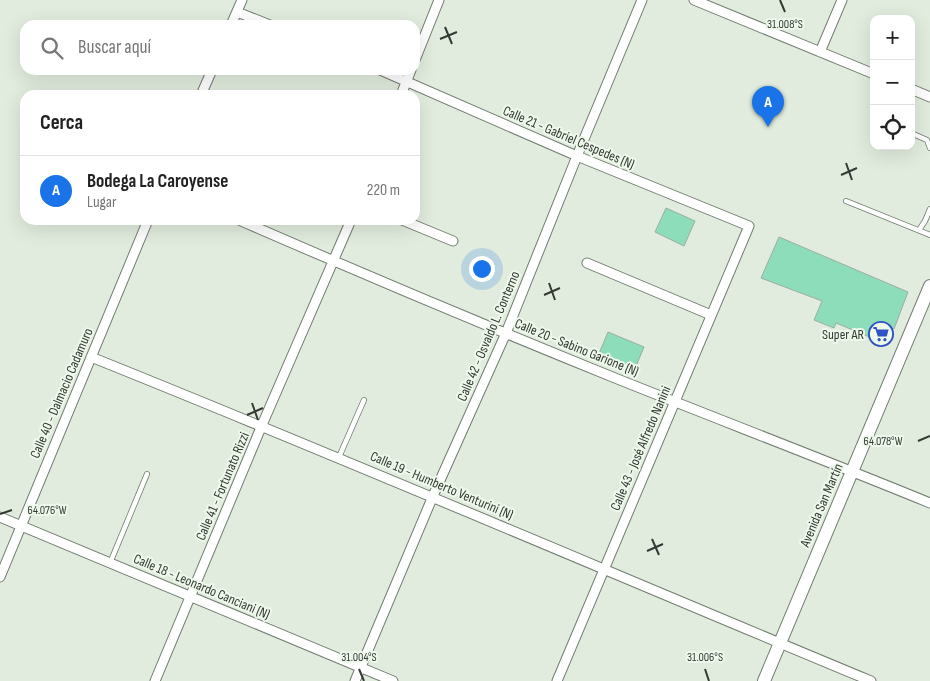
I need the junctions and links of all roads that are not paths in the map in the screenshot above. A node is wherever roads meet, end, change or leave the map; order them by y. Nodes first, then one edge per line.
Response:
1 (242, 0) edge
2 (439, 0) edge
3 (642, 0) edge
4 (694, 0) edge
5 (842, 0) edge
6 (237, 12) junction
7 (233, 20) edge
8 (257, 20) edge
9 (420, 48) edge
10 (820, 52) junction
11 (870, 72) edge
12 (210, 75) edge
13 (392, 75) edge
14 (409, 75) edge
15 (406, 81) junction
16 (203, 90) edge
17 (403, 90) edge
18 (915, 91) edge
19 (930, 97) edge
20 (915, 135) edge
21 (930, 148) edge
22 (577, 156) junction
23 (846, 201) dead end
24 (930, 209) edge
25 (146, 225) edge
26 (250, 225) edge
27 (349, 225) edge
28 (414, 225) edge
29 (749, 226) joint
30 (918, 230) junction
31 (930, 236) edge
32 (453, 242) dead end
33 (332, 261) junction
34 (587, 263) dead end
35 (930, 286) edge
36 (927, 299) edge
37 (711, 315) junction
38 (506, 333) junction
39 (91, 356) junction
40 (364, 400) dead end
41 (675, 402) junction
42 (262, 425) junction
43 (339, 457) junction
44 (852, 471) junction
45 (147, 474) dead end
46 (433, 496) junction
47 (930, 504) edge
48 (0, 517) edge
49 (21, 526) junction
50 (110, 563) junction
51 (604, 569) junction
52 (0, 577) edge
53 (191, 596) junction
54 (780, 643) junction
55 (361, 668) junction
56 (155, 681) edge
57 (355, 681) edge
58 (393, 681) edge
59 (557, 681) edge
60 (764, 681) edge
61 (871, 681) edge

1 - 6 street
2 - 9 street
3 - 22 street, Calle 42 - Osvaldo L. Conterno
4 - 10 street
5 - 10 street
6 - 7 street
6 - 8 street
10 - 11 street
12 - 16 street
13 - 15 street, Calle 21 - Gabriel Cespedes (N)
14 - 15 street
15 - 17 street
15 - 22 street, Calle 21 - Gabriel Cespedes (N)
18 - 19 street
20 - 21 lane
22 - 29 street, Calle 21 - Gabriel Cespedes (N)
22 - 38 street, Calle 42 - Osvaldo L. Conterno
23 - 30 lane
24 - 30 lane
25 - 39 street, Calle 40 - Dalmacio Cadamuro
26 - 33 street, Calle 20 - Sabino Garione (N)
27 - 33 street, Calle 41 - Fortunato Rizzi
28 - 32 street
29 - 37 street, Calle 43 - José Alfredo Nanini
30 - 31 lane
33 - 38 street, Calle 20 - Sabino Garione (N)
33 - 42 street, Calle 41 - Fortunato Rizzi
34 - 37 street
35 - 36 main road, Avenida San Martín
36 - 44 main road, Avenida San Martín
37 - 41 street, Calle 43 - José Alfredo Nanini
38 - 41 street, Calle 20 - Sabino Garione (N)
38 - 46 street, Calle 42 - Osvaldo L. Conterno
39 - 42 street, Calle 19 - Humberto Venturini (N)
39 - 49 street, Calle 40 - Dalmacio Cadamuro
40 - 43 lane
41 - 44 street, Calle 20 - Sabino Garione (N)
41 - 51 street, Calle 43 - José Alfredo Nanini
42 - 43 street, Calle 19 - Humberto Venturini (N)
42 - 53 street, Calle 41 - Fortunato Rizzi
43 - 46 street, Calle 19 - Humberto Venturini (N)
44 - 47 street, Calle 20 - Sabino Garione (N)
44 - 54 main road, Avenida San Martín
45 - 50 lane
46 - 51 street, Calle 19 - Humberto Venturini (N)
46 - 55 street, Calle 42 - Osvaldo L. Conterno
48 - 49 street, Calle 18 - Leonardo Canciani (N)
49 - 50 street, Calle 18 - Leonardo Canciani (N)
49 - 52 street, Calle 40 - Dalmacio Cadamuro
50 - 53 street, Calle 18 - Leonardo Canciani (N)
51 - 54 street, Calle 19 - Humberto Venturini (N)
51 - 59 street, Calle 43 - José Alfredo Nanini
53 - 55 street, Calle 18 - Leonardo Canciani (N)
53 - 56 street, Calle 41 - Fortunato Rizzi
54 - 60 main road, Avenida San Martín
54 - 61 street, Calle 19 - Humberto Venturini (N)
55 - 57 street, Calle 42 - Osvaldo L. Conterno
55 - 58 street, Calle 18 - Leonardo Canciani (N)

